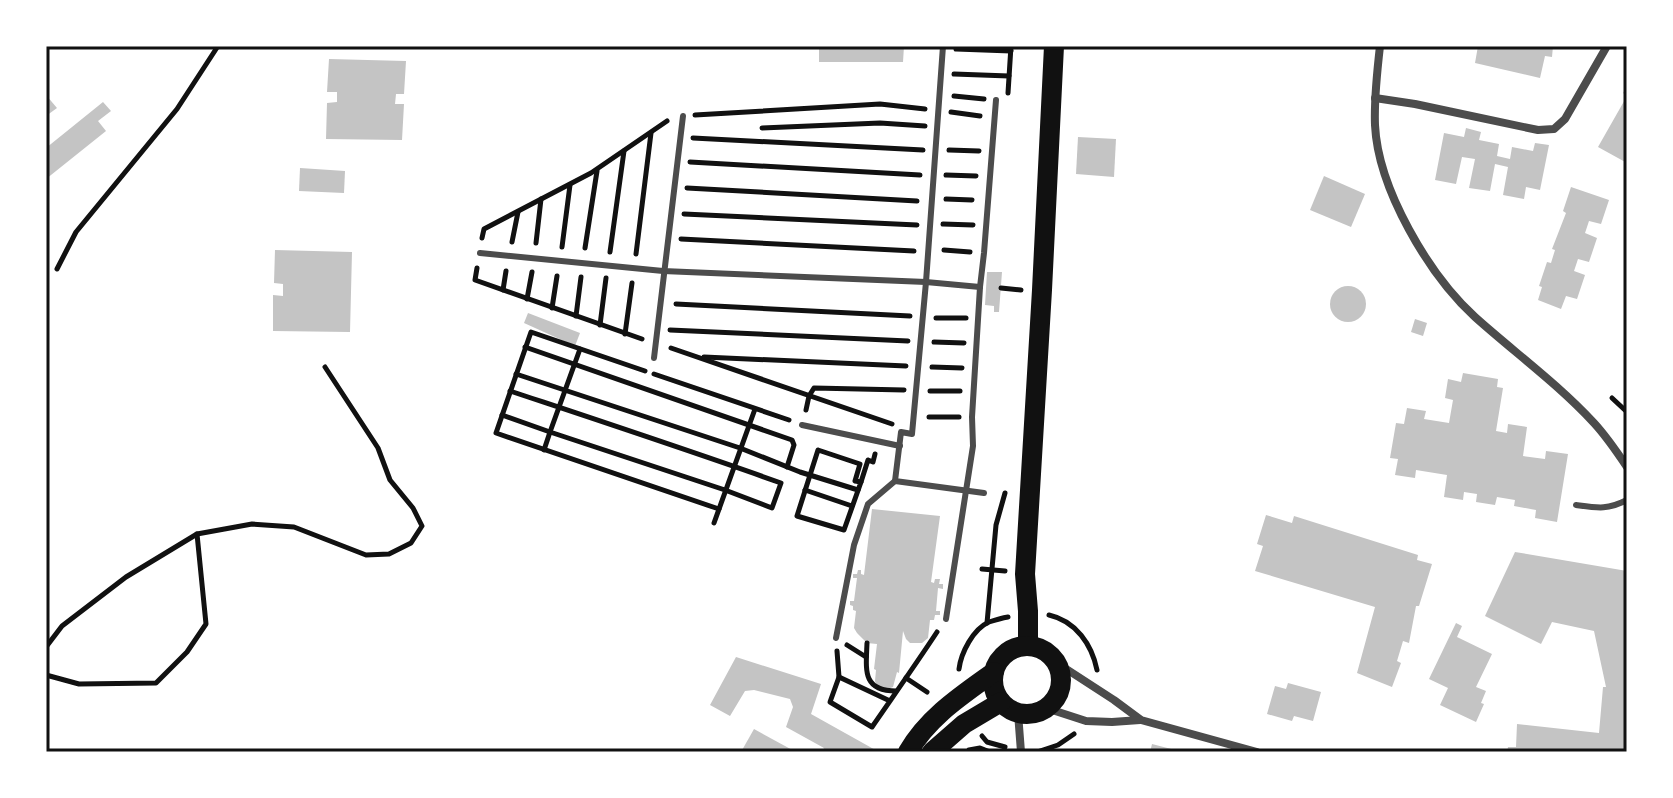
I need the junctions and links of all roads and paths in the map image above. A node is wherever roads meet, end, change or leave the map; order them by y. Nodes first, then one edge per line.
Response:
1 (218, 46) edge
2 (1054, 46) edge
3 (1380, 46) edge
4 (1607, 46) edge
5 (943, 47) edge
6 (1011, 48) edge
7 (942, 74) junction
8 (1009, 76) junction
9 (940, 94) junction
10 (1375, 98) junction
11 (996, 100) junction
12 (939, 111) junction
13 (683, 116) junction
14 (994, 118) junction
15 (938, 126) junction
16 (762, 128) dead end
17 (651, 132) junction
18 (680, 138) junction
19 (936, 149) junction
20 (624, 150) junction
21 (992, 151) junction
22 (677, 161) junction
23 (597, 169) junction
24 (934, 174) junction
25 (990, 177) junction
26 (674, 187) junction
27 (932, 199) junction
28 (988, 200) junction
29 (671, 214) junction
30 (930, 223) junction
31 (986, 225) junction
32 (668, 238) junction
33 (928, 249) junction
34 (480, 253) junction
35 (984, 253) junction
36 (583, 263) junction
37 (608, 266) junction
38 (634, 268) junction
39 (57, 269) dead end
40 (663, 271) junction
41 (926, 282) junction
42 (980, 287) junction
43 (1001, 288) dead end
44 (1024, 290) dead end
45 (660, 304) junction
46 (576, 316) junction
47 (922, 317) junction
48 (979, 319) junction
49 (600, 325) junction
50 (657, 329) junction
51 (625, 334) junction
52 (920, 342) junction
53 (655, 343) junction
54 (977, 344) junction
55 (525, 347) junction
56 (580, 349) junction
57 (696, 357) junction
58 (654, 358) dead end
59 (574, 365) junction
60 (325, 367) dead end
61 (918, 367) junction
62 (975, 368) junction
63 (516, 374) junction
64 (565, 390) junction
65 (510, 391) junction
66 (916, 391) junction
67 (974, 391) junction
68 (809, 396) junction
69 (1612, 398) dead end
70 (559, 407) junction
71 (755, 409) junction
72 (1627, 412) edge
73 (502, 415) junction
74 (914, 417) junction
75 (972, 417) junction
76 (802, 425) junction
77 (748, 426) junction
78 (550, 432) junction
79 (901, 432) junction
80 (900, 446) junction
81 (740, 448) junction
82 (544, 450) junction
83 (873, 462) dead end
84 (734, 466) junction
85 (787, 467) junction
86 (1627, 467) edge
87 (810, 475) junction
88 (895, 481) junction
89 (861, 482) junction
90 (725, 490) junction
91 (805, 490) junction
92 (858, 490) junction
93 (965, 490) junction
94 (984, 493) dead end
95 (1627, 500) edge
96 (1576, 505) dead end
97 (852, 506) junction
98 (719, 509) junction
99 (714, 523) dead end
100 (197, 534) junction
101 (946, 619) joint
102 (836, 638) joint
103 (867, 643) dead end
104 (1028, 645) junction
105 (46, 647) edge
106 (1057, 663) junction
107 (994, 672) junction
108 (46, 675) edge
109 (839, 677) junction
110 (906, 678) junction
111 (897, 691) junction
112 (927, 692) dead end
113 (890, 701) junction
114 (1010, 708) junction
115 (1046, 708) junction
116 (1141, 720) junction
117 (962, 751) edge
118 (908, 752) edge
119 (932, 752) edge
120 (990, 752) edge
121 (1021, 752) edge
122 (1257, 752) edge

1 - 39 path
2 - 104 main road
3 - 10 street
4 - 10 street
5 - 6 path
5 - 7 lane
6 - 8 path
7 - 8 path
7 - 9 lane
8 - 11 path
9 - 11 path
9 - 12 lane
10 - 86 street
11 - 14 lane
12 - 13 path
12 - 14 path
12 - 15 lane
13 - 17 path
13 - 18 lane
14 - 21 lane
15 - 16 path
15 - 19 lane
17 - 20 path
17 - 38 path
18 - 19 path
18 - 22 lane
19 - 21 path
19 - 24 lane
20 - 23 path
20 - 37 path
21 - 25 lane
22 - 24 path
22 - 26 lane
23 - 34 path
23 - 36 path
24 - 25 path
24 - 27 lane
25 - 28 lane
26 - 27 path
26 - 29 lane
27 - 28 path
27 - 30 lane
28 - 31 lane
29 - 30 path
29 - 32 lane
30 - 31 path
30 - 33 lane
31 - 35 lane
32 - 33 path
32 - 40 lane
33 - 35 path
33 - 41 lane
34 - 36 lane
34 - 46 path
35 - 42 lane
36 - 37 lane
36 - 46 path
37 - 38 lane
37 - 49 path
38 - 40 lane
38 - 51 path
40 - 41 lane
40 - 45 lane
41 - 42 lane
41 - 47 lane
42 - 48 lane
43 - 44 path
45 - 47 path
45 - 50 lane
46 - 49 path
47 - 48 path
47 - 52 lane
48 - 54 lane
49 - 51 path
50 - 52 path
50 - 53 lane
51 - 53 path
52 - 54 path
52 - 61 lane
53 - 57 path
53 - 58 lane
54 - 62 lane
55 - 56 path
55 - 59 path
55 - 63 path
56 - 59 path
56 - 71 path
57 - 61 path
57 - 68 path
59 - 64 path
59 - 77 path
60 - 100 path
61 - 62 path
61 - 66 lane
62 - 67 lane
63 - 64 path
63 - 65 path
64 - 70 path
64 - 81 path
65 - 70 path
65 - 73 path
66 - 67 path
66 - 68 path
66 - 74 lane
67 - 75 lane
68 - 76 path
68 - 79 path
69 - 72 path
70 - 78 path
70 - 84 path
71 - 76 path
71 - 77 path
73 - 78 path
73 - 82 path
74 - 75 path
74 - 79 lane
75 - 93 lane
76 - 80 lane
77 - 81 path
77 - 85 path
78 - 82 path
78 - 90 path
79 - 80 lane
80 - 88 lane
81 - 84 path
81 - 85 path
82 - 98 path
83 - 89 path
84 - 90 path
84 - 90 path
85 - 87 path
87 - 89 path
87 - 91 path
87 - 92 path
88 - 93 lane
88 - 102 lane
89 - 92 path
90 - 98 path
91 - 97 path
91 - 97 path
92 - 97 path
93 - 94 lane
93 - 101 lane
95 - 96 lane
98 - 99 path
100 - 105 path
100 - 108 path
101 - 110 path
102 - 109 path
103 - 111 path
104 - 106 main road
104 - 107 main road
106 - 115 main road
106 - 116 street
107 - 114 main road
107 - 118 main road
109 - 113 path
109 - 113 path
110 - 111 path
110 - 112 path
111 - 113 path
114 - 115 main road
114 - 119 main road
114 - 121 street
115 - 116 street
116 - 122 street
117 - 120 path

